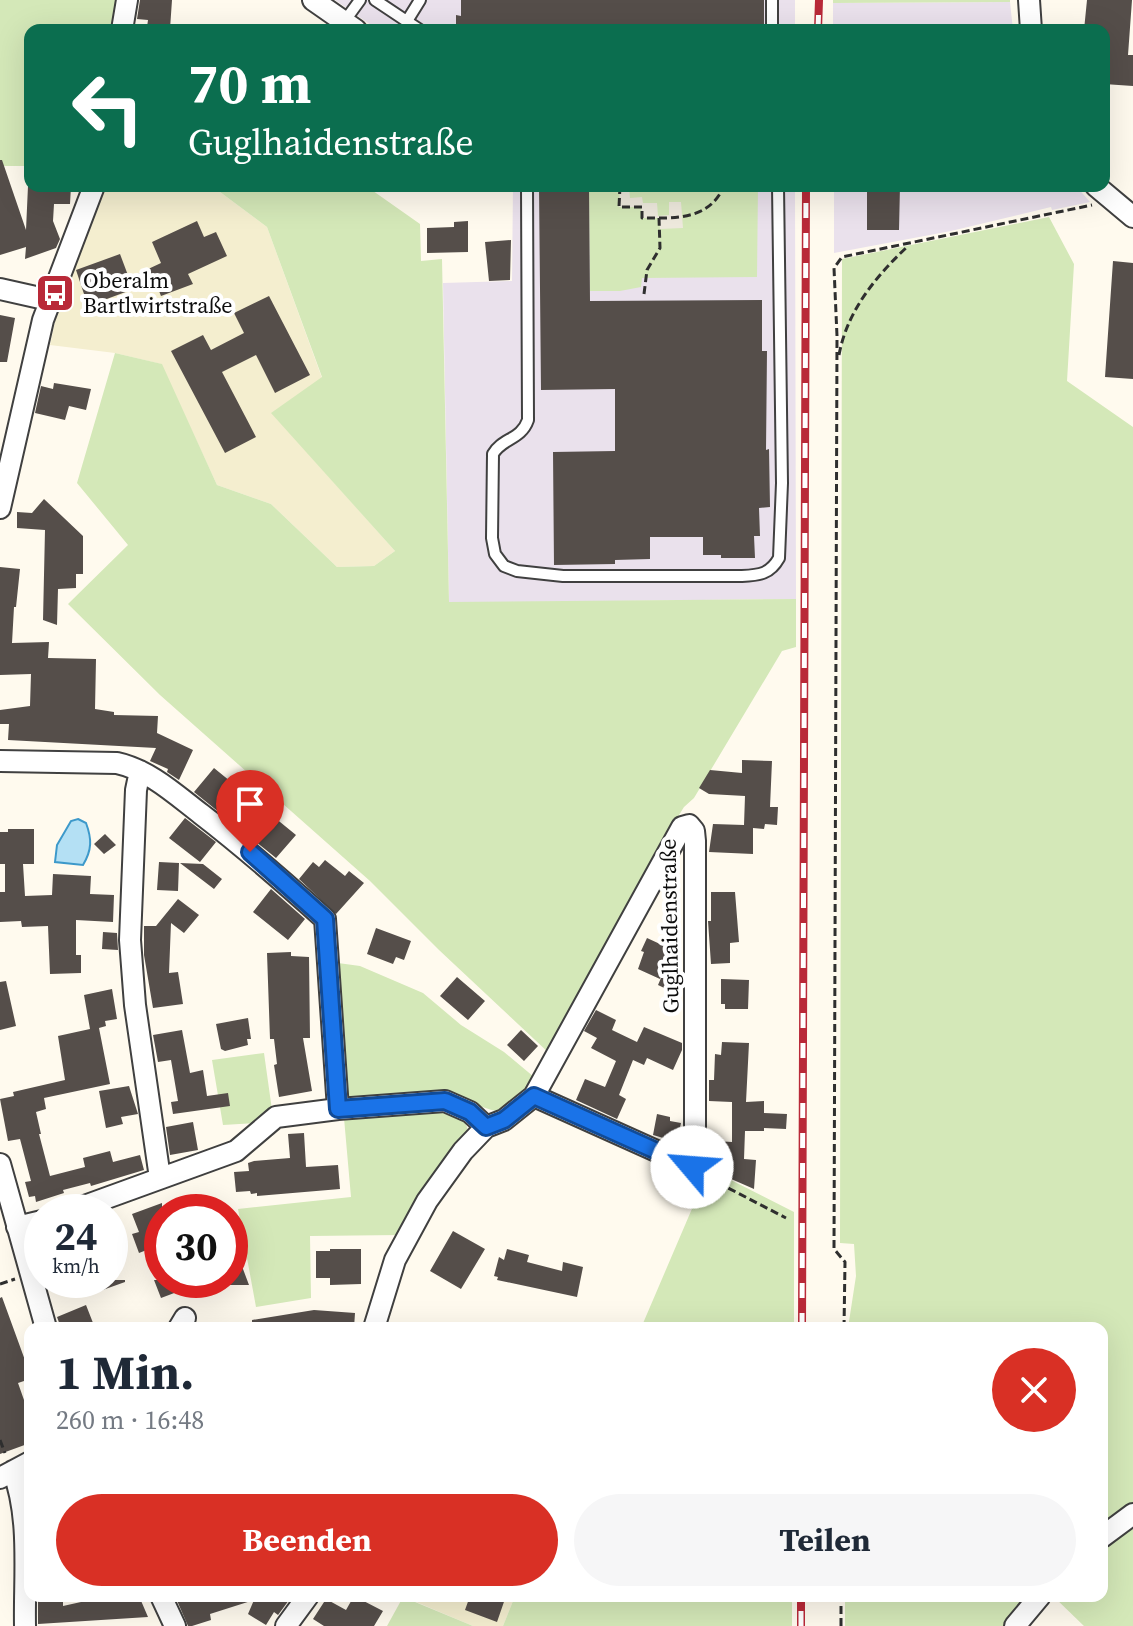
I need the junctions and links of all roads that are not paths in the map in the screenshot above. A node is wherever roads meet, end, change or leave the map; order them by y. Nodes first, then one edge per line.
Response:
1 (127, 0) edge
2 (313, 0) edge
3 (360, 0) edge
4 (375, 0) edge
5 (420, 0) edge
6 (772, 0) edge
7 (1029, 0) edge
8 (407, 21) junction
9 (123, 24) edge
10 (347, 24) edge
11 (351, 24) edge
12 (411, 24) edge
13 (772, 24) edge
14 (1031, 24) edge
15 (92, 192) edge
16 (527, 192) edge
17 (778, 192) edge
18 (1101, 192) edge
19 (1133, 217) edge
20 (0, 289) edge
21 (49, 300) junction
22 (0, 508) edge
23 (0, 761) edge
24 (140, 771) junction
25 (534, 1096) junction
26 (338, 1109) junction
27 (486, 1127) junction
28 (0, 1164) edge
29 (160, 1178) junction
30 (117, 1194) edge
31 (24, 1225) edge
32 (17, 1227) junction
33 (44, 1322) edge
34 (376, 1322) edge
35 (14, 1470) edge
36 (1133, 1514) edge
37 (1108, 1533) edge
38 (24, 1572) edge
39 (25, 1602) edge
40 (164, 1602) edge
41 (304, 1602) edge
42 (1035, 1602) edge
43 (25, 1626) edge
44 (175, 1626) edge
45 (286, 1626) edge
46 (1015, 1626) edge

1 - 9 street
2 - 10 street
3 - 11 lane
4 - 8 lane
5 - 8 lane
6 - 13 lane
7 - 14 street
8 - 12 lane
15 - 21 street
16 - 17 lane
18 - 19 street
20 - 21 street
21 - 22 street
23 - 24 street
24 - 26 street
24 - 29 street
25 - 25 street, Guglhaidenstraße
25 - 27 street, Guglhaidenstraße
26 - 27 street
26 - 29 street
27 - 34 street, Guglhaidenstraße
28 - 32 street
29 - 30 street
31 - 32 street
32 - 33 street
35 - 38 street
36 - 37 street
39 - 43 street
40 - 44 street
41 - 45 street
42 - 46 street

